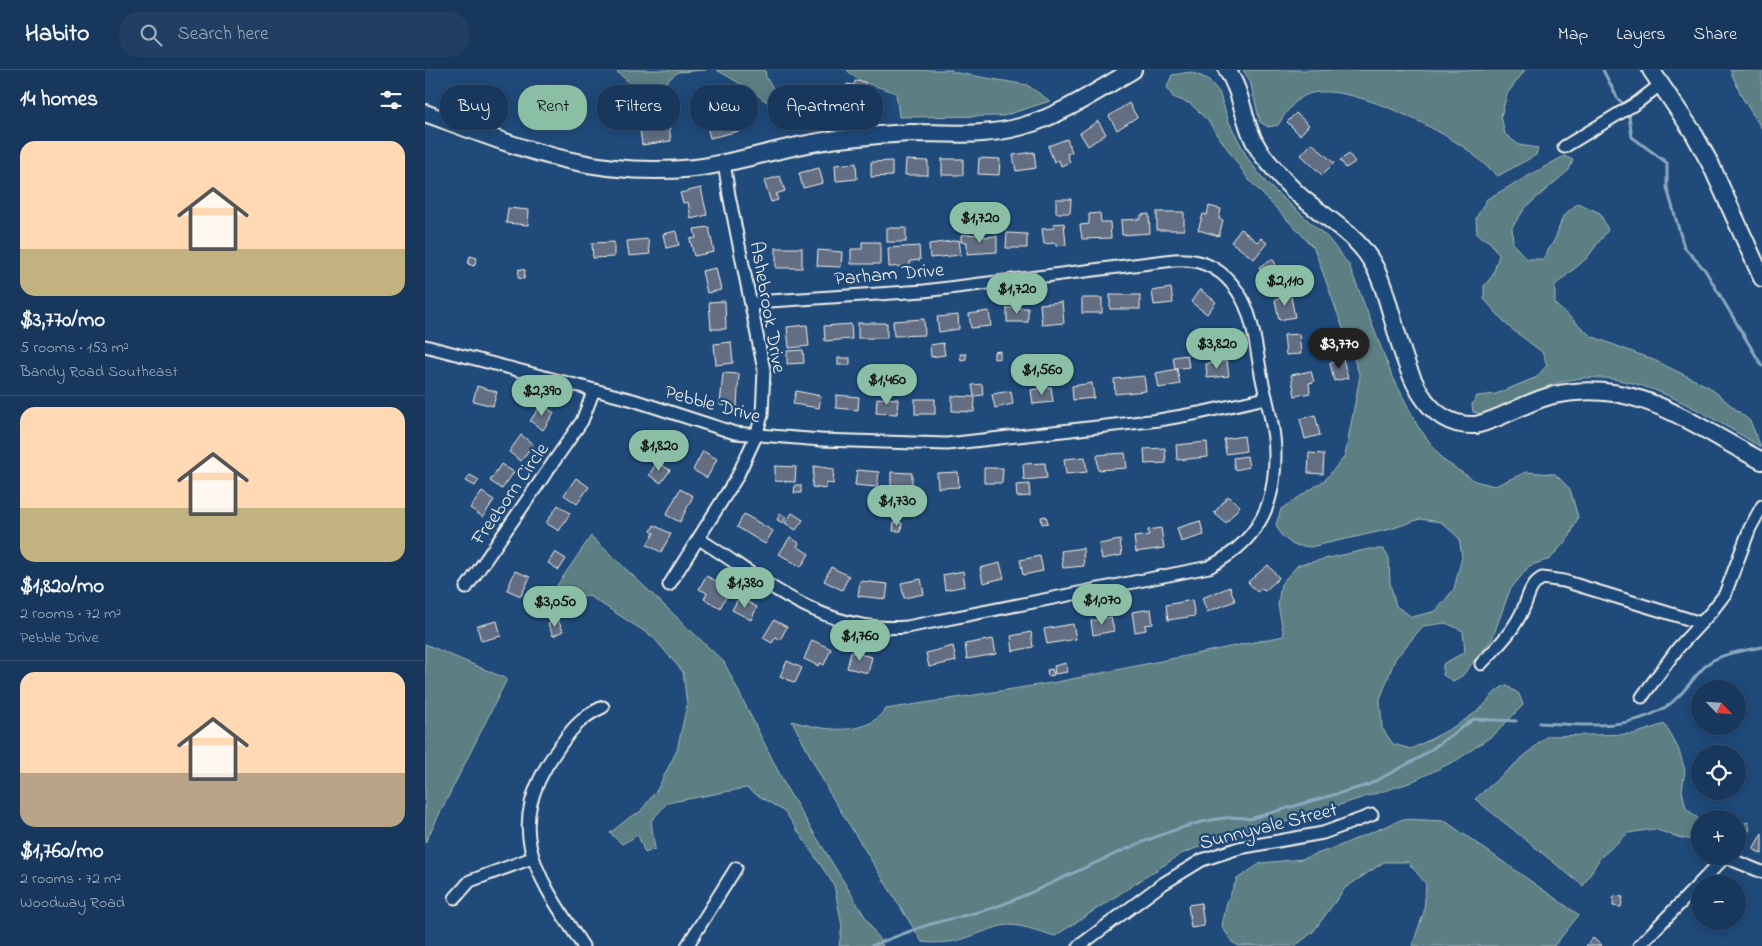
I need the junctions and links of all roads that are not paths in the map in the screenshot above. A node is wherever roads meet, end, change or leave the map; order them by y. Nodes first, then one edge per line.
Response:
1 (1133, 70) edge
2 (1227, 70) edge
3 (1651, 70) edge
4 (1661, 84) junction
5 (425, 112) edge
6 (1564, 147) dead end
7 (724, 162) junction
8 (1762, 278) edge
9 (751, 304) junction
10 (425, 346) edge
11 (593, 390) junction
12 (1265, 398) junction
13 (756, 436) junction
14 (1762, 461) edge
15 (1762, 506) edge
16 (699, 539) junction
17 (669, 585) dead end
18 (466, 588) dead end
19 (1701, 623) junction
20 (1481, 664) dead end
21 (1641, 697) dead end
22 (603, 707) dead end
23 (1372, 814) dead end
24 (532, 858) junction
25 (737, 868) dead end
26 (1762, 872) edge
27 (455, 898) dead end
28 (583, 946) edge
29 (687, 946) edge
30 (1079, 946) edge
31 (1639, 946) edge

1 - 7 street
2 - 14 street
3 - 4 street
4 - 6 street
4 - 8 street
5 - 7 street
7 - 9 street, Ashebrook Drive
9 - 12 street, Parham Drive
9 - 13 street, Ashebrook Drive
10 - 11 street, Pebble Drive
11 - 13 street, Pebble Drive
11 - 18 street, Freeborn Circle
12 - 13 street, Pebble Drive
12 - 16 street, Parham Drive
13 - 16 street, Ashebrook Drive
15 - 19 street
16 - 17 street, Ashebrook Drive
19 - 20 street
19 - 21 street
22 - 24 street
23 - 30 street, Sunnyvale Street
24 - 27 street
24 - 28 street
25 - 29 street
26 - 31 street

